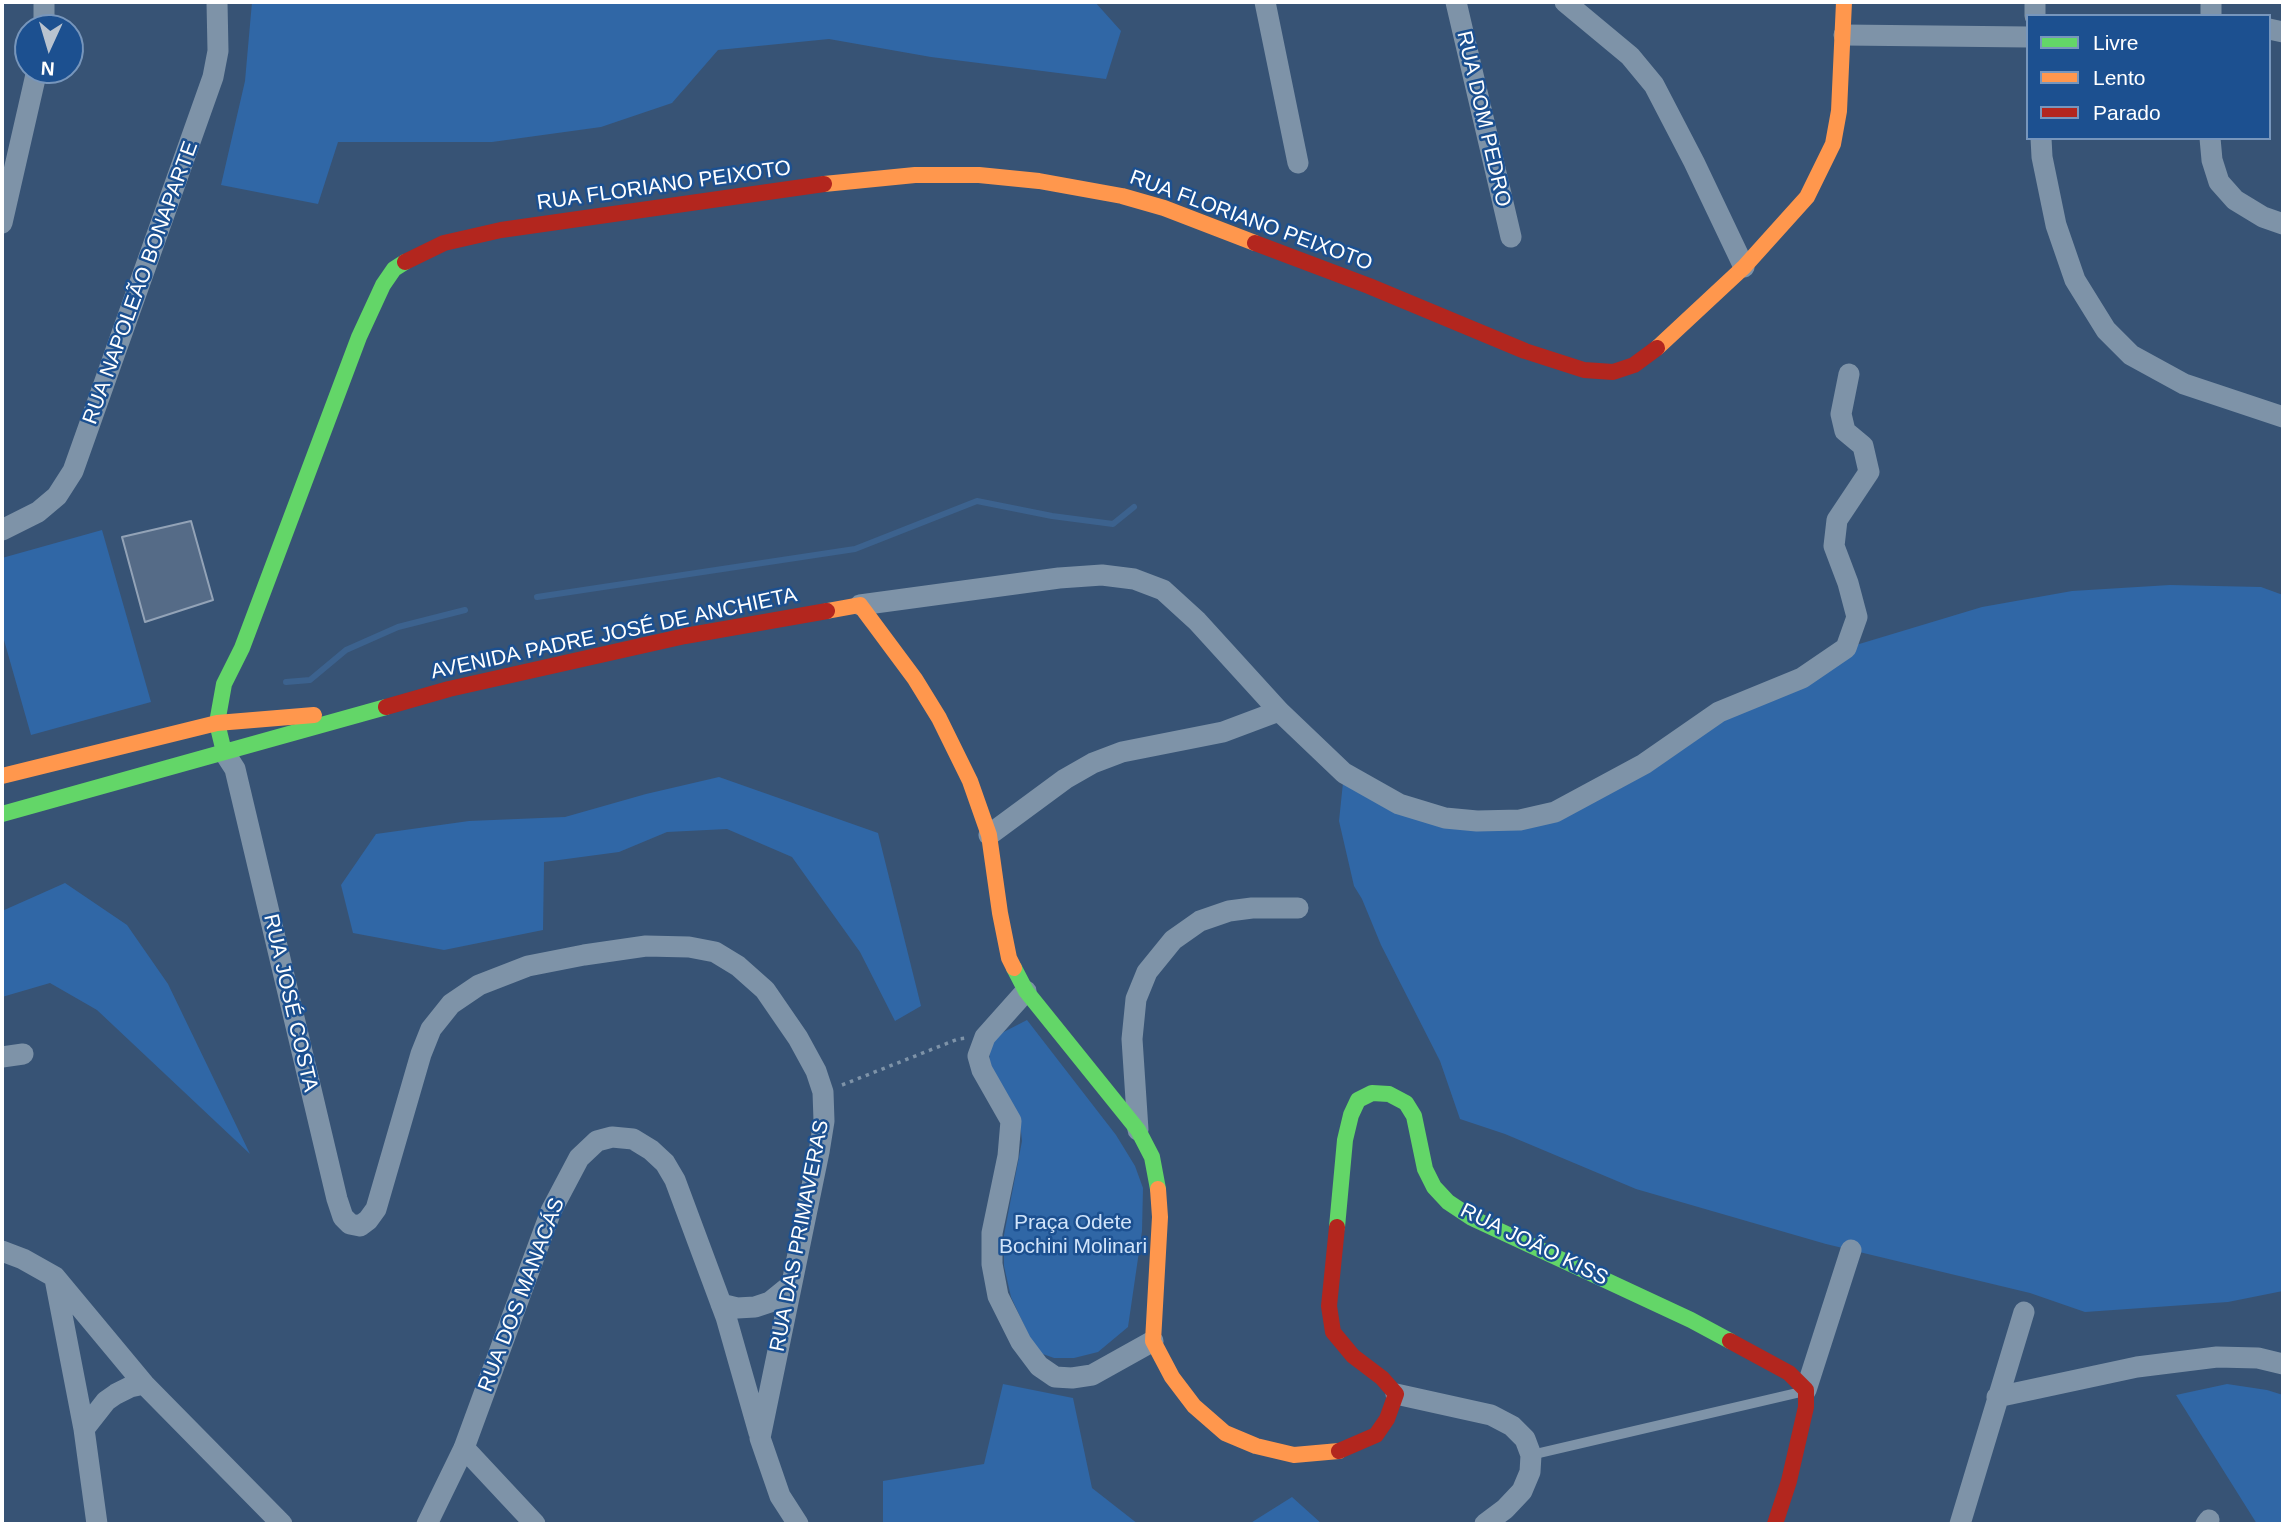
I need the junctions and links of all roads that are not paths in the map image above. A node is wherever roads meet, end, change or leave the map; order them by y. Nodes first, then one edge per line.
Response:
1 (217, 2) edge
2 (1265, 2) edge
3 (1456, 2) edge
4 (1565, 2) edge
5 (1844, 2) edge
6 (1844, 36) junction
7 (2026, 37) edge
8 (34, 84) edge
9 (2041, 140) edge
10 (2210, 140) edge
11 (1298, 163) dead end
12 (2, 223) edge
13 (2283, 224) edge
14 (1511, 237) dead end
15 (1744, 267) junction
16 (1849, 374) dead end
17 (2283, 417) edge
18 (2, 530) edge
19 (860, 605) junction
20 (242, 648) junction
21 (239, 689) dead end
22 (378, 709) junction
23 (1279, 711) junction
24 (239, 715) junction
25 (217, 723) junction
26 (233, 757) junction
27 (2, 776) edge
28 (2, 814) edge
29 (989, 835) junction
30 (1298, 908) dead end
31 (1026, 991) junction
32 (23, 1054) dead end
33 (2, 1057) edge
34 (1138, 1130) junction
35 (360, 1226) joint
36 (1851, 1250) dead end
37 (2, 1251) edge
38 (55, 1277) junction
39 (791, 1285) junction
40 (721, 1304) junction
41 (2024, 1312) dead end
42 (1153, 1341) junction
43 (2283, 1363) edge
44 (144, 1384) junction
45 (1806, 1390) junction
46 (1396, 1394) junction
47 (1997, 1397) junction
48 (84, 1429) junction
49 (760, 1438) junction
50 (464, 1448) junction
51 (1531, 1455) junction
52 (97, 1524) edge
53 (282, 1524) edge
54 (427, 1524) edge
55 (535, 1524) edge
56 (798, 1524) edge
57 (1485, 1524) edge
58 (1775, 1524) edge
59 (1960, 1524) edge

1 - 18 street, RUA NAPOLEÃO BONAPARTE
2 - 11 street
3 - 14 street, RUA DOM PEDRO
4 - 15 street
5 - 6 street, RUA FLORIANO PEIXOTO
6 - 7 street
6 - 15 street, RUA FLORIANO PEIXOTO
8 - 12 street
9 - 17 street
10 - 13 street
15 - 20 street, RUA FLORIANO PEIXOTO
16 - 23 street
19 - 22 street, AVENIDA PADRE JOSÉ DE ANCHIETA
19 - 23 street
19 - 29 street
20 - 21 street
20 - 25 street
22 - 24 street
22 - 26 street
23 - 29 street
24 - 25 street
24 - 26 street
25 - 26 street
25 - 27 street
26 - 28 street
26 - 35 street, RUA JOSÉ COSTA
29 - 31 street
30 - 34 street
31 - 34 street
31 - 42 street
32 - 33 street
34 - 42 street
35 - 39 street, RUA DAS PRIMAVERAS
36 - 45 street
37 - 38 street
38 - 44 street
38 - 48 street
39 - 40 street
39 - 49 street, RUA DAS PRIMAVERAS
40 - 49 street, RUA DOS MANACÁS
40 - 50 street, RUA DOS MANACÁS
41 - 47 street
42 - 46 street
43 - 47 street
44 - 48 street
44 - 53 street
45 - 46 street, RUA JOÃO KISS
45 - 51 lane
45 - 58 street
46 - 51 street
47 - 59 street
48 - 52 street
49 - 56 street
50 - 54 street, RUA DOS MANACÁS
50 - 55 street
51 - 57 street

